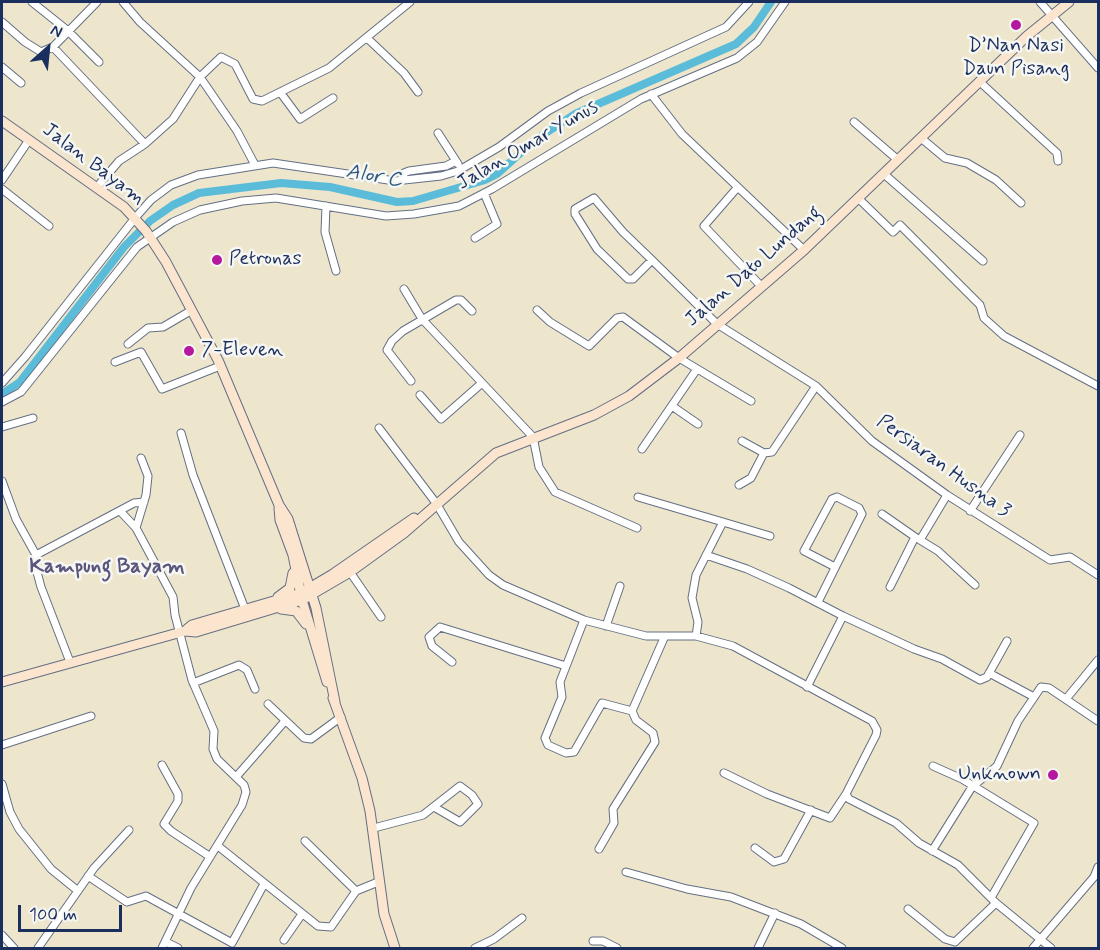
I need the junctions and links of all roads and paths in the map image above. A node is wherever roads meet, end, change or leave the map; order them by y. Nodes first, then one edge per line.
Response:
1 (32, 2) edge
2 (97, 2) edge
3 (123, 2) edge
4 (410, 2) edge
5 (749, 2) edge
6 (785, 2) edge
7 (1040, 2) edge
8 (1068, 2) edge
9 (1051, 16) junction
10 (2, 22) edge
11 (67, 30) junction
12 (367, 38) junction
13 (53, 47) junction
14 (99, 62) dead end
15 (2, 67) edge
16 (1098, 68) edge
17 (200, 77) junction
18 (980, 82) junction
19 (21, 83) dead end
20 (280, 92) junction
21 (418, 92) dead end
22 (651, 94) junction
23 (333, 98) dead end
24 (2, 121) edge
25 (854, 122) dead end
26 (438, 133) dead end
27 (921, 138) junction
28 (29, 140) junction
29 (145, 144) junction
30 (898, 160) junction
31 (456, 161) junction
32 (1058, 161) dead end
33 (255, 165) junction
34 (461, 169) junction
35 (884, 174) junction
36 (2, 180) edge
37 (403, 180) junction
38 (97, 187) junction
39 (737, 188) junction
40 (2, 189) edge
41 (484, 193) junction
42 (858, 198) junction
43 (1021, 203) dead end
44 (326, 206) junction
45 (136, 219) junction
46 (49, 226) dead end
47 (148, 234) junction
48 (475, 238) dead end
49 (804, 250) junction
50 (652, 260) junction
51 (983, 261) dead end
52 (336, 271) dead end
53 (761, 286) junction
54 (404, 289) dead end
55 (192, 310) junction
56 (537, 310) dead end
57 (472, 311) dead end
58 (422, 319) junction
59 (717, 324) junction
60 (128, 344) dead end
61 (679, 358) junction
62 (115, 362) dead end
63 (220, 366) junction
64 (697, 369) junction
65 (411, 381) dead end
66 (2, 383) edge
67 (482, 383) junction
68 (816, 386) junction
69 (1098, 386) edge
70 (420, 394) dead end
71 (751, 400) dead end
72 (2, 402) edge
73 (672, 406) junction
74 (33, 418) dead end
75 (698, 423) dead end
76 (2, 427) edge
77 (379, 428) dead end
78 (181, 433) dead end
79 (1020, 435) dead end
80 (533, 437) junction
81 (742, 441) dead end
82 (642, 450) dead end
83 (764, 453) junction
84 (141, 458) dead end
85 (2, 481) edge
86 (739, 485) dead end
87 (947, 495) junction
88 (638, 497) dead end
89 (144, 502) junction
90 (432, 506) junction
91 (120, 511) junction
92 (970, 511) junction
93 (882, 514) dead end
94 (723, 522) junction
95 (136, 528) junction
96 (637, 528) dead end
97 (770, 537) dead end
98 (918, 538) junction
99 (296, 553) junction
100 (36, 555) junction
101 (706, 555) junction
102 (835, 567) junction
103 (350, 572) junction
104 (1098, 575) edge
105 (335, 576) junction
106 (975, 585) dead end
107 (620, 586) dead end
108 (890, 587) dead end
109 (306, 594) junction
110 (818, 602) junction
111 (274, 605) junction
112 (245, 609) junction
113 (316, 609) junction
114 (843, 616) junction
115 (381, 617) dead end
116 (584, 621) junction
117 (606, 626) junction
118 (182, 632) junction
119 (311, 634) junction
120 (696, 636) junction
121 (664, 638) junction
122 (1007, 641) dead end
123 (1098, 660) edge
124 (70, 662) junction
125 (452, 662) dead end
126 (567, 666) junction
127 (989, 673) junction
128 (2, 679) edge
129 (193, 683) junction
130 (807, 687) junction
131 (255, 689) dead end
132 (1034, 697) junction
133 (1066, 699) junction
134 (335, 702) junction
135 (268, 704) dead end
136 (632, 711) junction
137 (91, 716) dead end
138 (341, 717) junction
139 (285, 721) junction
140 (1098, 721) edge
141 (2, 745) edge
142 (162, 765) dead end
143 (933, 766) dead end
144 (724, 773) dead end
145 (236, 777) junction
146 (2, 784) edge
147 (972, 787) junction
148 (846, 794) junction
149 (434, 807) junction
150 (811, 810) junction
151 (374, 828) junction
152 (129, 830) dead end
153 (305, 841) dead end
154 (218, 846) junction
155 (755, 848) dead end
156 (599, 849) dead end
157 (932, 850) junction
158 (209, 856) junction
159 (1098, 867) edge
160 (626, 872) dead end
161 (88, 876) junction
162 (378, 882) junction
163 (264, 884) junction
164 (78, 891) junction
165 (356, 891) junction
166 (992, 896) junction
167 (996, 903) junction
168 (908, 909) dead end
169 (775, 913) junction
170 (302, 914) junction
171 (180, 916) junction
172 (522, 918) dead end
173 (2, 935) edge
174 (284, 940) dead end
175 (1040, 940) junction
176 (593, 941) dead end
177 (164, 945) edge
178 (14, 948) edge
179 (38, 948) edge
180 (178, 948) edge
181 (395, 948) edge
182 (475, 948) edge
183 (617, 948) edge
184 (758, 948) edge
185 (842, 948) edge
186 (1033, 948) edge
187 (1051, 948) edge

1 - 11 street
2 - 11 street
3 - 17 street
4 - 12 street
5 - 34 street
6 - 22 street, Jalan Omar Yunus
7 - 9 street
8 - 9 main road, Jalan Dato Lundang
9 - 16 street
9 - 18 main road, Jalan Dato Lundang
10 - 13 street
11 - 13 street
11 - 14 street
12 - 20 street
12 - 21 street
13 - 29 street
15 - 19 street
17 - 20 street
17 - 29 street
17 - 33 street
18 - 27 main road, Jalan Dato Lundang
18 - 32 street
20 - 23 street
22 - 39 street
22 - 41 street, Jalan Omar Yunus
24 - 28 main road, Jalan Bayam
25 - 30 street
26 - 31 street
27 - 30 main road, Jalan Dato Lundang
27 - 43 street
28 - 36 street
28 - 38 main road, Jalan Bayam
29 - 38 street
30 - 35 main road, Jalan Dato Lundang
31 - 34 street
31 - 37 street
33 - 37 street
33 - 45 street
34 - 37 street
35 - 42 main road, Jalan Dato Lundang
35 - 51 street
38 - 45 main road, Jalan Bayam
39 - 49 street
39 - 53 street
40 - 46 street
41 - 44 street, Jalan Omar Yunus
41 - 48 street
42 - 49 main road, Jalan Dato Lundang
42 - 69 street
44 - 47 street, Jalan Omar Yunus
44 - 52 street
45 - 47 main road, Jalan Bayam
45 - 66 street
47 - 55 main road, Jalan Bayam
47 - 72 street, Jalan Omar Yunus
49 - 53 main road, Jalan Dato Lundang
50 - 50 street, Persiaran Husna 3
50 - 59 street, Persiaran Husna 3
53 - 59 main road, Jalan Dato Lundang
54 - 58 street
55 - 60 street
55 - 63 main road, Jalan Bayam
56 - 61 street
57 - 58 street
58 - 65 street
58 - 67 street
59 - 61 main road, Jalan Dato Lundang
59 - 68 street, Persiaran Husna 3
61 - 64 street
61 - 80 main road, Jalan Dato Lundang
62 - 63 street
63 - 99 main road, Jalan Bayam
64 - 71 street
64 - 73 street
67 - 70 street
67 - 80 street
68 - 83 street
68 - 87 street, Persiaran Husna 3
73 - 75 street
73 - 82 street
74 - 76 street
77 - 90 street
78 - 112 street
79 - 92 street
80 - 90 main road, Jalan Dato Lundang
80 - 96 street
81 - 83 street
83 - 86 street
84 - 89 street
85 - 100 street
87 - 92 street, Persiaran Husna 3
87 - 98 street
88 - 94 street
89 - 91 street
89 - 95 street
90 - 103 main road, Jalan Dato Lundang
90 - 105 main road, Jalan Dato Lundang
90 - 116 street
91 - 95 street
91 - 100 street
92 - 104 street, Persiaran Husna 3
93 - 98 street
94 - 97 street
94 - 101 street
95 - 118 street
98 - 106 street
98 - 108 street
99 - 105 main road
99 - 109 main road, Jalan Bayam
99 - 111 main road
100 - 124 street
101 - 110 street
101 - 120 street
102 - 102 street
102 - 110 street
103 - 105 main road, Jalan Dato Lundang
103 - 115 street
105 - 109 main road, Jalan Dato Lundang
105 - 113 main road
107 - 117 street
109 - 111 main road, Jalan Dato Lundang
109 - 113 main road
109 - 119 main road
110 - 114 street
111 - 112 main road, Jalan Dato Lundang
111 - 118 main road, Jalan Dato Lundang
111 - 119 main road
112 - 118 main road, Jalan Dato Lundang
113 - 134 main road
114 - 127 street
114 - 130 street
116 - 117 street
116 - 126 street
117 - 121 street
118 - 124 main road, Jalan Dato Lundang
118 - 129 street
119 - 134 main road
120 - 121 street
120 - 130 street
121 - 136 street
122 - 127 street
123 - 133 street
124 - 128 main road, Jalan Dato Lundang
125 - 126 street
126 - 136 street
127 - 132 street
129 - 131 street
129 - 145 street
130 - 148 street
132 - 133 street
132 - 147 street
133 - 140 street
134 - 138 main road
135 - 139 street
136 - 156 street
137 - 141 street
138 - 139 street
138 - 151 main road
139 - 145 street
142 - 158 street
143 - 147 street
144 - 150 street
145 - 154 street
146 - 164 street
147 - 157 street
147 - 166 street
148 - 150 street
148 - 157 street
149 - 149 street
149 - 151 street
150 - 155 street
151 - 162 main road
152 - 161 street
153 - 165 street
154 - 158 street
154 - 163 street
157 - 166 street
158 - 171 street
159 - 175 street
160 - 169 street
161 - 164 street
161 - 171 street
162 - 165 street
162 - 181 main road
163 - 170 street
163 - 171 street
164 - 179 street
165 - 170 street
166 - 167 street
167 - 168 street
167 - 175 street
169 - 184 street
169 - 185 street
170 - 174 street
171 - 177 street
172 - 182 street
173 - 178 street
175 - 186 street
175 - 187 street
176 - 183 street
177 - 180 street

